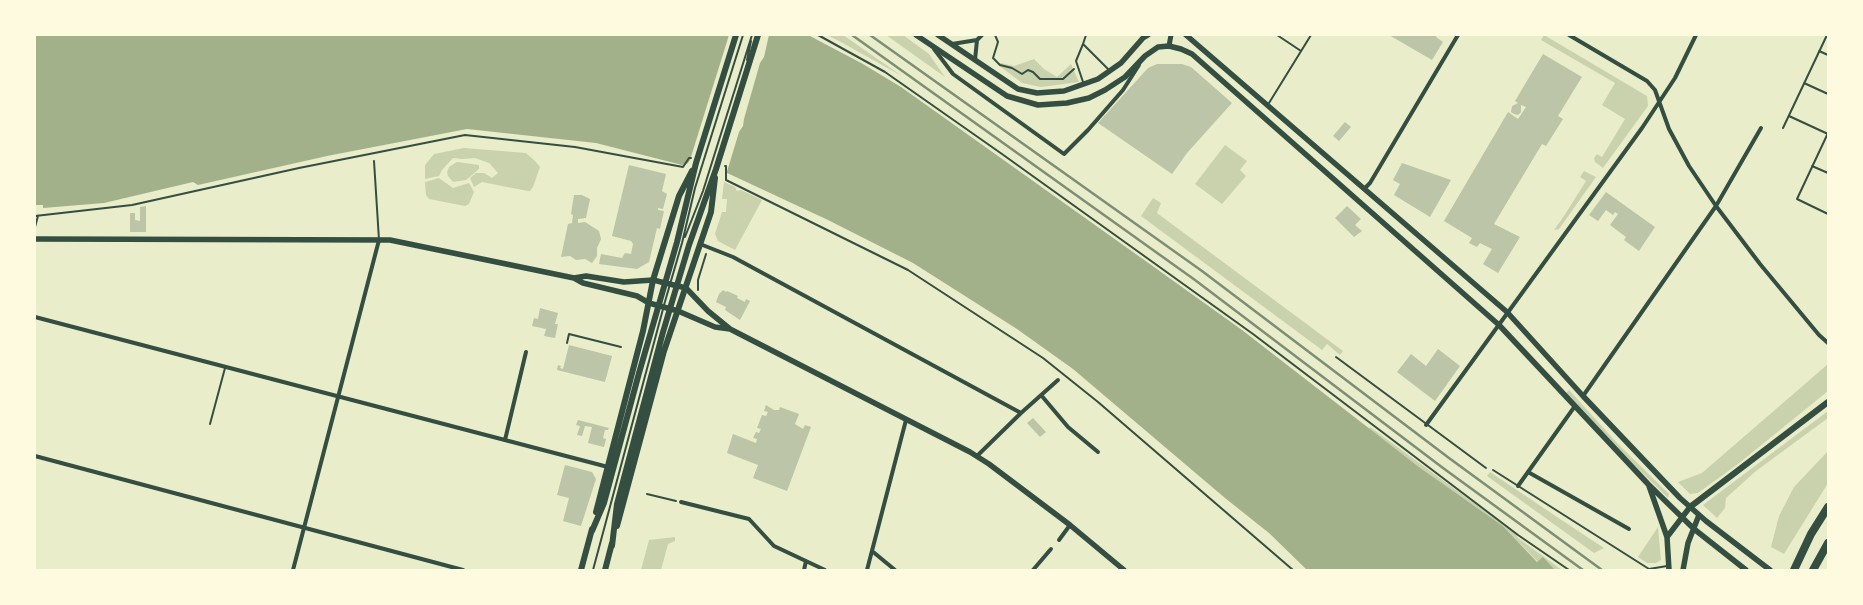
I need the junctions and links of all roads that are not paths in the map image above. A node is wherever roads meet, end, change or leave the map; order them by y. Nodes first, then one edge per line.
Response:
1 (736, 35) edge
2 (742, 35) edge
3 (752, 35) edge
4 (758, 35) edge
5 (916, 35) edge
6 (938, 35) edge
7 (982, 35) edge
8 (1086, 35) edge
9 (1148, 35) edge
10 (1172, 35) edge
11 (1186, 35) edge
12 (1277, 35) edge
13 (1311, 35) edge
14 (1458, 35) edge
15 (1569, 35) edge
16 (1696, 35) edge
17 (1826, 35) edge
18 (976, 40) junction
19 (952, 44) junction
20 (1083, 44) junction
21 (1169, 46) junction
22 (932, 47) junction
23 (1301, 50) junction
24 (1819, 51) junction
25 (1828, 55) edge
26 (1145, 56) junction
27 (974, 60) junction
28 (1110, 71) junction
29 (1804, 83) junction
30 (1084, 84) junction
31 (740, 92) junction
32 (1828, 94) edge
33 (1659, 102) junction
34 (1268, 105) junction
35 (1789, 116) junction
36 (1761, 128) dead end
37 (1783, 128) dead end
38 (1828, 134) edge
39 (374, 161) dead end
40 (696, 163) junction
41 (1812, 166) junction
42 (713, 168) junction
43 (1828, 174) edge
44 (1364, 190) junction
45 (1716, 206) junction
46 (1828, 214) edge
47 (35, 239) edge
48 (379, 240) junction
49 (682, 244) junction
50 (700, 244) junction
51 (574, 278) junction
52 (653, 280) junction
53 (686, 288) junction
54 (648, 303) junction
55 (678, 311) junction
56 (1507, 312) junction
57 (35, 317) edge
58 (1499, 325) junction
59 (730, 329) junction
60 (1828, 343) edge
61 (526, 352) dead end
62 (1336, 357) dead end
63 (226, 366) junction
64 (1058, 380) dead end
65 (1041, 395) junction
66 (1582, 396) junction
67 (338, 397) junction
68 (1828, 402) edge
69 (1575, 406) junction
70 (1021, 413) junction
71 (906, 420) junction
72 (210, 424) dead end
73 (1426, 425) junction
74 (504, 440) junction
75 (1098, 452) dead end
76 (35, 456) edge
77 (977, 456) junction
78 (608, 467) junction
79 (1486, 468) dead end
80 (1494, 470) dead end
81 (1528, 472) junction
82 (1648, 484) junction
83 (1518, 486) junction
84 (681, 502) road end
85 (614, 503) junction
86 (1690, 507) junction
87 (1828, 507) edge
88 (1698, 514) junction
89 (1682, 517) junction
90 (1070, 525) junction
91 (304, 528) junction
92 (1629, 529) dead end
93 (1694, 529) junction
94 (592, 531) junction
95 (1667, 536) junction
96 (1058, 540) dead end
97 (1828, 543) edge
98 (612, 546) junction
99 (1050, 549) dead end
100 (872, 551) junction
101 (806, 561) junction
102 (1669, 568) edge
103 (293, 570) edge
104 (463, 570) edge
105 (581, 570) edge
106 (593, 570) edge
107 (605, 570) edge
108 (804, 570) edge
109 (826, 570) edge
110 (867, 570) edge
111 (895, 570) edge
112 (1033, 570) edge
113 (1124, 570) edge
114 (1682, 570) edge
115 (1746, 570) edge
116 (1770, 570) edge
117 (1794, 570) edge
118 (1813, 570) edge

1 - 40 main road
2 - 49 lane
3 - 31 lane
3 - 42 lane
4 - 31 main road
5 - 22 main road
6 - 19 main road
7 - 18 street
8 - 20 lane
9 - 28 main road
10 - 21 street
11 - 34 main road
12 - 23 lane
13 - 23 lane
14 - 44 street
15 - 33 street
16 - 33 street
17 - 24 lane
18 - 19 street
18 - 27 street
19 - 27 main road
20 - 28 lane
20 - 30 lane
21 - 26 main road
21 - 58 main road
22 - 26 main road
22 - 26 street
23 - 34 lane
24 - 25 lane
24 - 29 lane
27 - 30 main road
28 - 30 main road
29 - 32 lane
29 - 35 lane
31 - 42 main road
33 - 45 street
33 - 56 street
34 - 44 main road
35 - 37 lane
35 - 38 lane
36 - 45 street
38 - 41 lane
39 - 48 lane
40 - 52 main road
40 - 94 main road
41 - 43 lane
41 - 46 lane
42 - 49 lane
42 - 50 main road
42 - 85 main road
44 - 56 main road
45 - 60 street
45 - 66 street
47 - 48 main road
48 - 51 main road
48 - 67 street
49 - 85 lane
50 - 53 main road
50 - 70 street
51 - 52 main road
51 - 54 main road
52 - 53 main road
52 - 54 main road
53 - 55 main road
53 - 59 main road
54 - 55 main road
54 - 78 main road
55 - 59 main road
55 - 98 main road
56 - 58 street
56 - 66 main road
57 - 63 street
58 - 69 main road
58 - 73 street
59 - 71 main road
61 - 74 street
62 - 73 lane
63 - 67 street
63 - 72 lane
64 - 65 street
65 - 70 street
65 - 75 street
66 - 86 main road
67 - 74 street
67 - 91 street
68 - 86 main road
69 - 81 street
69 - 82 main road
70 - 77 street
71 - 77 main road
71 - 100 street
73 - 79 lane
74 - 78 street
76 - 91 street
77 - 90 main road
78 - 94 main road
80 - 83 lane
81 - 83 street
81 - 92 street
82 - 89 main road
82 - 95 main road
83 - 102 lane
84 - 101 street
85 - 98 main road
85 - 106 lane
86 - 88 main road
86 - 89 main road
87 - 117 highway
88 - 93 main road
88 - 116 main road
89 - 93 main road
89 - 95 main road
90 - 96 street
90 - 113 main road
91 - 103 street
91 - 104 street
93 - 114 main road
93 - 115 main road
94 - 105 main road
95 - 102 main road
97 - 118 highway
98 - 107 main road
99 - 112 street
100 - 110 street
100 - 111 street
101 - 108 street
101 - 109 street

